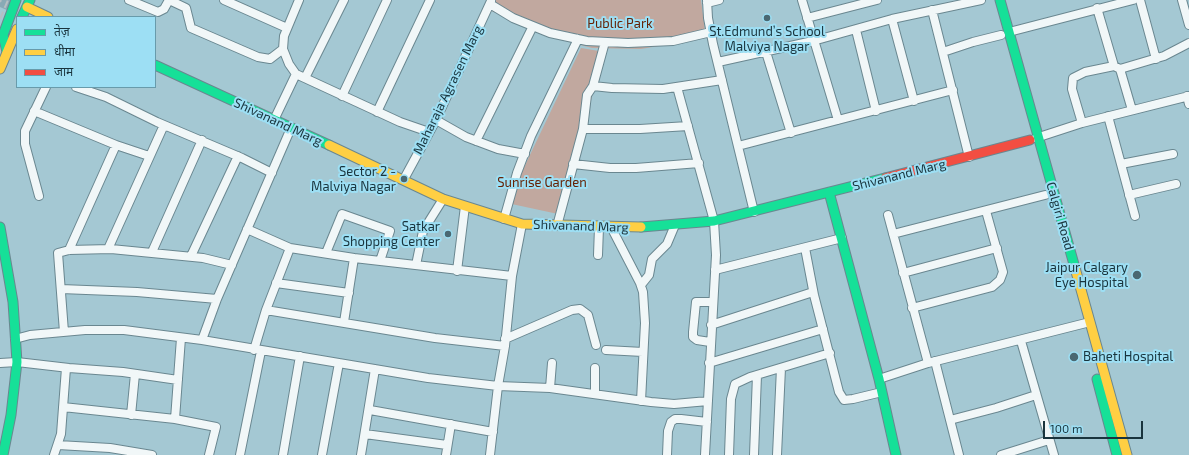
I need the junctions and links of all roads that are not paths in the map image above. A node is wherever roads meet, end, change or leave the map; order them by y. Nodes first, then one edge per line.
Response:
1 (129, 0) edge
2 (169, 0) edge
3 (224, 0) edge
4 (299, 0) edge
5 (344, 0) edge
6 (387, 0) edge
7 (430, 0) edge
8 (719, 0) edge
9 (802, 0) edge
10 (877, 0) edge
11 (981, 0) edge
12 (991, 0) edge
13 (1000, 0) edge
14 (1133, 0) edge
15 (1140, 0) edge
16 (707, 1) edge
17 (491, 2) edge
18 (13, 4) edge
19 (28, 4) edge
20 (845, 4) edge
21 (1185, 4) edge
22 (1097, 8) junction
23 (932, 10) junction
24 (22, 16) edge
25 (46, 16) edge
26 (807, 18) junction
27 (892, 19) junction
28 (1189, 25) edge
29 (533, 26) junction
30 (287, 28) junction
31 (856, 30) junction
32 (16, 31) edge
33 (711, 32) junction
34 (1005, 34) junction
35 (578, 39) junction
36 (605, 42) junction
37 (813, 42) junction
38 (1189, 43) edge
39 (283, 49) junction
40 (7, 52) junction
41 (766, 52) junction
42 (943, 52) junction
43 (1156, 59) junction
44 (718, 62) junction
45 (156, 65) edge
46 (1117, 68) junction
47 (0, 69) edge
48 (296, 74) junction
49 (305, 78) junction
50 (722, 80) junction
51 (593, 86) junction
52 (677, 87) junction
53 (46, 88) edge
54 (79, 88) edge
55 (953, 90) junction
56 (342, 96) junction
57 (1188, 99) edge
58 (914, 100) junction
59 (1132, 110) junction
60 (34, 111) junction
61 (876, 111) junction
62 (377, 112) junction
63 (1108, 116) junction
64 (274, 120) junction
65 (436, 120) junction
66 (838, 120) junction
67 (1082, 122) junction
68 (164, 124) junction
69 (688, 126) junction
70 (291, 128) junction
71 (583, 129) junction
72 (429, 132) junction
73 (791, 133) junction
74 (1034, 139) junction
75 (202, 140) junction
76 (476, 141) junction
77 (116, 144) junction
78 (738, 146) junction
79 (525, 154) junction
80 (1173, 154) dead end
81 (149, 156) junction
82 (238, 156) junction
83 (969, 157) junction
84 (699, 163) junction
85 (573, 164) junction
86 (1121, 164) junction
87 (272, 173) junction
88 (404, 179) junction
89 (1176, 184) dead end
90 (829, 192) junction
91 (1045, 195) junction
92 (1129, 195) junction
93 (39, 196) dead end
94 (443, 199) junction
95 (465, 206) junction
96 (986, 210) junction
97 (754, 212) junction
98 (888, 215) dead end
99 (1135, 216) dead end
100 (504, 219) junction
101 (714, 221) junction
102 (522, 224) junction
103 (675, 225) junction
104 (557, 226) junction
105 (0, 227) edge
106 (599, 227) junction
107 (611, 227) junction
108 (247, 229) junction
109 (893, 234) junction
110 (842, 238) junction
111 (290, 248) junction
112 (805, 248) junction
113 (997, 248) junction
114 (108, 249) junction
115 (69, 250) junction
116 (152, 252) junction
117 (326, 253) junction
118 (598, 255) dead end
119 (191, 256) junction
120 (354, 258) junction
121 (380, 260) junction
122 (4, 264) edge
123 (232, 264) junction
124 (416, 265) junction
125 (715, 270) junction
126 (457, 271) junction
127 (903, 273) junction
128 (512, 276) junction
129 (276, 283) junction
130 (641, 285) junction
131 (61, 289) junction
132 (813, 292) junction
133 (349, 293) junction
134 (217, 299) junction
135 (713, 302) junction
136 (912, 308) junction
137 (266, 310) junction
138 (344, 322) junction
139 (1086, 323) junction
140 (711, 325) junction
141 (823, 329) junction
142 (64, 332) junction
143 (181, 338) junction
144 (15, 339) junction
145 (202, 340) junction
146 (1021, 341) junction
147 (710, 342) junction
148 (505, 343) junction
149 (596, 345) dead end
150 (257, 350) junction
151 (606, 350) dead end
152 (643, 352) junction
153 (830, 353) junction
154 (300, 356) junction
155 (17, 362) junction
156 (932, 362) junction
157 (0, 363) edge
158 (339, 363) junction
159 (552, 363) dead end
160 (709, 363) junction
161 (66, 368) junction
162 (595, 368) dead end
163 (782, 368) junction
164 (375, 369) junction
165 (135, 374) junction
166 (757, 375) junction
167 (879, 379) junction
168 (178, 380) junction
169 (498, 386) junction
170 (550, 388) junction
171 (882, 392) junction
172 (595, 394) junction
173 (1036, 395) junction
174 (641, 401) junction
175 (708, 401) junction
176 (63, 407) junction
177 (370, 410) junction
178 (131, 415) junction
179 (175, 419) junction
180 (950, 420) junction
181 (707, 422) junction
182 (451, 424) junction
183 (493, 432) junction
184 (365, 434) junction
185 (1049, 440) junction
186 (58, 445) junction
187 (447, 445) junction
188 (130, 453) edge
189 (3, 455) edge
190 (54, 455) edge
191 (152, 455) edge
192 (209, 455) edge
193 (240, 455) edge
194 (283, 455) edge
195 (322, 455) edge
196 (361, 455) edge
197 (446, 455) edge
198 (490, 455) edge
199 (666, 455) edge
200 (705, 455) edge
201 (730, 455) edge
202 (754, 455) edge
203 (777, 455) edge
204 (896, 455) edge
205 (959, 455) edge
206 (1001, 455) edge
207 (1054, 455) edge
208 (1117, 455) edge
209 (1127, 455) edge

1 - 2 street
2 - 39 street
3 - 30 street
4 - 30 street
5 - 49 street
6 - 56 street
7 - 62 street
8 - 16 street
9 - 26 street
10 - 20 street
11 - 23 street
12 - 34 street, Calgiri Road
13 - 34 street, Calgiri Road
14 - 22 street
15 - 43 street
16 - 33 street
17 - 29 street
17 - 65 street, Maharaja Agrasen Marg
18 - 40 street
19 - 24 street
19 - 25 street
20 - 26 street
21 - 28 street
22 - 34 street
22 - 46 street
23 - 27 street
23 - 42 street
26 - 37 street
27 - 31 street
27 - 58 street
29 - 35 street
29 - 76 street
30 - 39 street
31 - 37 street
31 - 61 street
32 - 40 street
33 - 36 street
33 - 44 street
34 - 42 street
34 - 74 street, Calgiri Road
35 - 36 street
35 - 79 street
36 - 51 street
37 - 41 street
37 - 66 street
38 - 43 street
39 - 48 street
40 - 47 street
41 - 44 street
41 - 73 street
42 - 55 street
43 - 46 street
44 - 50 street
45 - 64 street, Shivanand Marg
46 - 59 street
46 - 67 street
48 - 49 street
48 - 64 street
49 - 56 street
50 - 52 street
50 - 78 street
51 - 52 street
51 - 71 street
52 - 69 street
53 - 60 street
54 - 68 street
55 - 58 street
55 - 83 street
56 - 62 street
57 - 59 street
58 - 61 street
59 - 63 street
60 - 77 street
60 - 93 street
61 - 66 street
62 - 72 street
63 - 67 street
63 - 86 street
64 - 70 street, Shivanand Marg
65 - 72 street, Maharaja Agrasen Marg
65 - 76 street
66 - 73 street
67 - 74 street
68 - 75 street
68 - 81 street
69 - 71 street
69 - 84 street
70 - 87 street
70 - 88 street, Shivanand Marg
71 - 85 street
72 - 88 street, Maharaja Agrasen Marg
73 - 78 street
74 - 83 street, Shivanand Marg
74 - 91 street, Calgiri Road
74 - 139 street, Calgiri Road
75 - 82 street
75 - 116 street
76 - 79 street
77 - 81 street
77 - 115 street
78 - 97 street
79 - 100 street
80 - 86 street
81 - 114 street
82 - 87 street
82 - 119 street
83 - 90 street, Shivanand Marg
84 - 85 street
84 - 101 street
85 - 104 street
86 - 92 street
87 - 108 street
88 - 94 street, Shivanand Marg
89 - 92 street
90 - 97 street, Shivanand Marg
90 - 110 street
91 - 96 street
91 - 139 street, Calgiri Road
92 - 99 street
94 - 95 street, Shivanand Marg
94 - 124 street
95 - 100 street, Shivanand Marg
95 - 126 street
96 - 109 street
96 - 113 street
97 - 101 street, Shivanand Marg
98 - 109 street
100 - 102 street, Shivanand Marg
101 - 103 street, Shivanand Marg
101 - 125 street
102 - 104 street, Shivanand Marg
102 - 128 street
103 - 107 street, Shivanand Marg
103 - 130 street
104 - 106 street, Shivanand Marg
105 - 122 street
106 - 107 street, Shivanand Marg
106 - 118 street
107 - 130 street
108 - 111 street
108 - 123 street
109 - 127 street
110 - 112 street
110 - 167 street
111 - 117 street
111 - 129 street
112 - 125 street
112 - 132 street
113 - 127 street
113 - 136 street
114 - 115 street
114 - 116 street
115 - 131 street
116 - 119 street
117 - 120 street
117 - 121 street
119 - 123 street
120 - 121 street
120 - 133 street
121 - 124 street
122 - 144 street
123 - 134 street
124 - 126 street
125 - 135 street
126 - 128 street
127 - 136 street
128 - 148 street
129 - 133 street
129 - 137 street
130 - 152 street
131 - 134 street
131 - 142 street
132 - 140 street
132 - 141 street
133 - 138 street
134 - 145 street
135 - 140 street
135 - 147 street
136 - 156 street
137 - 138 street
137 - 150 street
138 - 148 street
139 - 146 street
139 - 208 street, Calgiri Road
139 - 209 street, Calgiri Road
140 - 147 street
141 - 153 street
141 - 160 street
142 - 143 street
142 - 144 street
143 - 145 street
143 - 168 street
144 - 155 street
145 - 150 street
146 - 156 street
146 - 173 street
147 - 160 street
148 - 149 street
148 - 169 street
150 - 154 street
150 - 193 street
151 - 152 street
152 - 174 street
153 - 163 street
153 - 171 street
154 - 158 street
154 - 194 street
155 - 157 street
155 - 161 street
155 - 189 street
156 - 167 street
156 - 180 street
158 - 164 street
158 - 195 street
159 - 170 street
160 - 175 street
161 - 165 street
161 - 176 street
162 - 172 street
163 - 166 street
163 - 203 street
164 - 169 street
164 - 177 street
165 - 168 street
165 - 178 street
166 - 201 street
166 - 202 street
167 - 171 street
168 - 179 street
169 - 170 street
169 - 183 street
170 - 172 street
171 - 204 street
172 - 174 street
173 - 180 street
173 - 185 street
174 - 175 street
175 - 181 street
176 - 178 street
176 - 186 street
177 - 182 street
177 - 184 street
178 - 179 street
179 - 192 street
180 - 205 street
181 - 199 street
181 - 200 street
182 - 183 street
182 - 187 street
183 - 198 street
184 - 187 street
184 - 196 street
185 - 206 street
185 - 207 street
186 - 188 street
186 - 190 street
187 - 197 street
188 - 191 street

